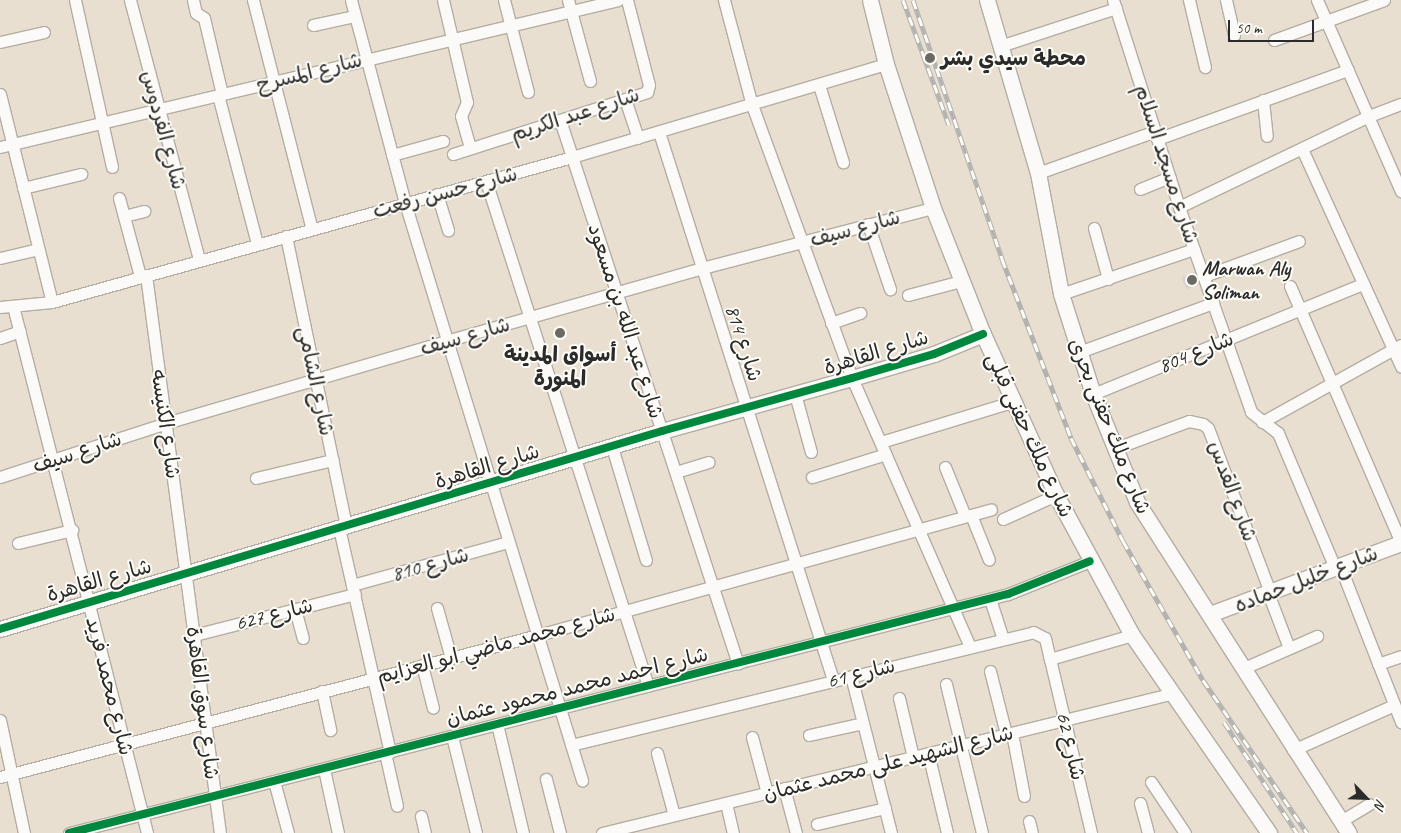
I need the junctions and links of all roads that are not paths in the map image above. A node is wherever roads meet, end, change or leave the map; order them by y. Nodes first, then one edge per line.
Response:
1 (74, 0) edge
2 (130, 0) edge
3 (193, 0) edge
4 (253, 0) edge
5 (351, 0) edge
6 (442, 0) edge
7 (504, 0) edge
8 (618, 0) edge
9 (627, 0) edge
10 (724, 0) edge
11 (870, 0) edge
12 (987, 0) edge
13 (1189, 0) edge
14 (1226, 0) edge
15 (1317, 0) edge
16 (1384, 0) edge
17 (1114, 4) edge
18 (570, 6) edge
19 (355, 16) junction
20 (1324, 19) junction
21 (313, 25) dead end
22 (511, 26) junction
23 (44, 32) dead end
24 (1234, 36) dead end
25 (452, 39) junction
26 (1274, 40) dead end
27 (0, 42) edge
28 (1000, 46) junction
29 (366, 58) junction
30 (886, 64) junction
31 (1205, 67) dead end
32 (1348, 70) junction
33 (274, 80) junction
34 (590, 81) dead end
35 (819, 84) junction
36 (528, 92) dead end
37 (0, 94) edge
38 (220, 95) junction
39 (626, 99) junction
40 (1263, 100) junction
41 (1401, 104) edge
42 (752, 105) junction
43 (159, 109) junction
44 (1369, 116) junction
45 (560, 120) junction
46 (102, 123) junction
47 (659, 132) junction
48 (1156, 135) junction
49 (1267, 136) dead end
50 (638, 138) junction
51 (443, 141) dead end
52 (12, 144) junction
53 (0, 147) edge
54 (470, 148) junction
55 (1302, 149) junction
56 (453, 154) dead end
57 (392, 155) junction
58 (572, 157) junction
59 (844, 162) dead end
60 (112, 167) dead end
61 (1038, 173) junction
62 (80, 174) dead end
63 (1170, 177) junction
64 (486, 181) junction
65 (24, 188) junction
66 (1140, 189) dead end
67 (1401, 191) edge
68 (437, 194) junction
69 (120, 198) dead end
70 (405, 203) junction
71 (1179, 207) junction
72 (933, 208) junction
73 (144, 211) dead end
74 (124, 216) junction
75 (868, 224) junction
76 (1094, 228) dead end
77 (312, 229) junction
78 (448, 230) dead end
79 (286, 236) junction
80 (1298, 241) dead end
81 (802, 242) junction
82 (257, 244) junction
83 (38, 248) junction
84 (1194, 249) junction
85 (0, 258) edge
86 (199, 260) junction
87 (702, 268) junction
88 (143, 275) junction
89 (1204, 276) junction
90 (1108, 279) junction
91 (961, 281) junction
92 (1362, 284) junction
93 (1290, 286) dead end
94 (890, 289) dead end
95 (616, 292) junction
96 (1061, 294) junction
97 (908, 295) dead end
98 (52, 302) junction
99 (1213, 302) junction
100 (13, 306) junction
101 (0, 307) edge
102 (1299, 310) junction
103 (860, 313) dead end
104 (530, 317) junction
105 (831, 323) junction
106 (20, 331) junction
107 (984, 334) junction
108 (0, 338) edge
109 (1226, 340) junction
110 (446, 341) junction
111 (1397, 347) edge
112 (1078, 352) junction
113 (1401, 366) edge
114 (852, 378) junction
115 (316, 380) junction
116 (1331, 384) junction
117 (795, 394) junction
118 (1093, 394) junction
119 (1015, 401) junction
120 (746, 407) junction
121 (1262, 422) junction
122 (166, 423) junction
123 (662, 431) junction
124 (881, 442) junction
125 (612, 446) junction
126 (1116, 448) junction
127 (811, 452) dead end
128 (886, 454) junction
129 (575, 458) junction
130 (54, 460) junction
131 (332, 460) junction
132 (708, 462) dead end
133 (946, 467) dead end
134 (676, 472) junction
135 (0, 477) edge
136 (812, 477) dead end
137 (256, 478) dead end
138 (489, 483) junction
139 (1056, 495) junction
140 (991, 509) dead end
141 (968, 516) junction
142 (1003, 519) dead end
143 (343, 527) junction
144 (72, 530) junction
145 (921, 530) junction
146 (508, 542) junction
147 (18, 543) dead end
148 (1401, 543) edge
149 (646, 560) dead end
150 (989, 560) dead end
151 (1090, 561) junction
152 (796, 563) junction
153 (1337, 567) junction
154 (187, 573) junction
155 (713, 586) junction
156 (353, 589) junction
157 (1269, 592) junction
158 (990, 599) junction
159 (89, 600) junction
160 (953, 607) junction
161 (437, 608) dead end
162 (295, 609) junction
163 (624, 611) junction
164 (1210, 614) junction
165 (0, 628) edge
166 (194, 635) junction
167 (538, 635) junction
168 (1132, 636) junction
169 (1317, 636) dead end
170 (302, 638) dead end
171 (1003, 639) junction
172 (821, 642) junction
173 (969, 646) junction
174 (1289, 648) junction
175 (1401, 656) edge
176 (451, 658) junction
177 (1050, 659) junction
178 (738, 664) junction
179 (1378, 664) junction
180 (422, 665) junction
181 (1244, 668) junction
182 (990, 671) dead end
183 (852, 676) junction
184 (374, 678) junction
185 (833, 680) junction
186 (946, 684) dead end
187 (648, 686) junction
188 (322, 691) junction
189 (1174, 693) junction
190 (899, 698) dead end
191 (1394, 705) junction
192 (434, 708) dead end
193 (560, 708) junction
194 (0, 720) edge
195 (1066, 720) junction
196 (206, 722) junction
197 (1401, 722) edge
198 (863, 723) junction
199 (497, 724) junction
200 (330, 730) dead end
201 (1009, 734) junction
202 (809, 735) dead end
203 (452, 736) junction
204 (752, 737) dead end
205 (124, 744) junction
206 (571, 745) junction
207 (962, 745) junction
208 (1293, 750) junction
209 (388, 752) junction
210 (657, 753) dead end
211 (928, 753) junction
212 (913, 757) junction
213 (875, 766) junction
214 (324, 769) junction
215 (12, 774) junction
216 (0, 778) edge
217 (546, 779) dead end
218 (582, 780) dead end
219 (274, 781) junction
220 (1151, 782) dead end
221 (784, 788) junction
222 (767, 793) junction
223 (215, 796) junction
224 (1024, 796) dead end
225 (726, 803) junction
226 (1140, 803) dead end
227 (1369, 804) dead end
228 (397, 806) dead end
229 (885, 808) junction
230 (142, 814) junction
231 (674, 815) junction
232 (421, 816) dead end
233 (816, 824) dead end
234 (1345, 827) edge
235 (77, 832) edge
236 (24, 833) edge
237 (147, 833) edge
238 (220, 833) edge
239 (288, 833) edge
240 (338, 833) edge
241 (425, 833) edge
242 (476, 833) edge
243 (523, 833) edge
244 (560, 833) edge
245 (602, 833) edge
246 (733, 833) edge
247 (796, 833) edge
248 (892, 833) edge
249 (947, 833) edge
250 (982, 833) edge
251 (1091, 833) edge
252 (1148, 833) edge
253 (1185, 833) edge
254 (1269, 833) edge

1 - 46 street
2 - 43 street, شارع الفردوس
3 - 38 street
4 - 33 street
5 - 19 street
6 - 25 street
7 - 22 street
8 - 18 street, شارع المسرح
9 - 39 street, شارع عبد الكريم
10 - 42 street
11 - 30 street, شارع ملك حفنى قبلى
12 - 28 street, شارع ملك حفنى بحرى
13 - 31 street
14 - 24 street
15 - 20 street
16 - 20 street
17 - 28 street
17 - 48 street, شارع مسجد السلام
18 - 22 street, شارع المسرح
18 - 34 street
19 - 21 street
19 - 29 street
20 - 26 street
20 - 32 street
22 - 25 street, شارع المسرح
22 - 36 street
23 - 27 street
25 - 29 street, شارع المسرح
25 - 54 street
28 - 61 street, شارع ملك حفنى بحرى
29 - 33 street, شارع المسرح
29 - 57 street
30 - 35 street, شارع حسن رفعت
30 - 72 street, شارع ملك حفنى قبلى
32 - 40 street
32 - 44 street
33 - 38 street, شارع المسرح
33 - 77 street
35 - 42 street, شارع حسن رفعت
35 - 59 street
37 - 52 street
38 - 43 street, شارع المسرح
38 - 82 street
39 - 45 street, شارع عبد الكريم
39 - 50 street
40 - 48 street
40 - 49 street
41 - 44 street
42 - 47 street, شارع حسن رفعت
42 - 81 street
43 - 46 street, شارع المسرح
43 - 86 street, شارع الفردوس
44 - 55 street
44 - 67 street
45 - 54 street, شارع عبد الكريم
45 - 58 street, شارع عبد الله بن مسعود
46 - 52 street, شارع المسرح
46 - 60 street
47 - 50 street, شارع حسن رفعت
47 - 87 street, شارع 814
48 - 61 street
48 - 63 street, شارع مسجد السلام
50 - 58 street, شارع حسن رفعت
51 - 57 street
52 - 53 street, شارع المسرح
52 - 65 street
54 - 56 street, شارع عبد الكريم
55 - 71 street
55 - 92 street
57 - 70 street
58 - 64 street, شارع حسن رفعت
58 - 95 street, شارع عبد الله بن مسعود
61 - 96 street, شارع ملك حفنى بحرى
62 - 65 street
63 - 66 street
63 - 71 street, شارع مسجد السلام
64 - 68 street, شارع حسن رفعت
64 - 104 street
65 - 83 street
68 - 70 street, شارع حسن رفعت
68 - 78 street
69 - 74 street, شارع الكنيسه
70 - 77 street, شارع حسن رفعت
70 - 110 street
71 - 84 street, شارع مسجد السلام
72 - 75 street, شارع سيف
72 - 91 street, شارع ملك حفنى قبلى
73 - 74 street
74 - 88 street, شارع الكنيسه
75 - 81 street, شارع سيف
75 - 94 street
76 - 90 street
77 - 79 street, شارع حسن رفعت
79 - 82 street, شارع حسن رفعت
79 - 115 street, شارع الشامى
80 - 89 street
81 - 87 street, شارع سيف
81 - 105 street
82 - 86 street, شارع حسن رفعت
83 - 85 street
83 - 98 street
84 - 89 street, شارع مسجد السلام
84 - 90 street
86 - 88 street, شارع حسن رفعت
87 - 95 street, شارع سيف
87 - 120 street, شارع 814
88 - 98 street, شارع حسن رفعت
88 - 122 street, شارع الكنيسه
89 - 99 street, شارع مسجد السلام
90 - 96 street
91 - 97 street
91 - 107 street, شارع ملك حفنى قبلى
92 - 102 street, شارع 804
92 - 111 street
93 - 102 street
95 - 104 street, شارع سيف
95 - 123 street, شارع عبد الله بن مسعود
96 - 112 street, شارع ملك حفنى بحرى
98 - 100 street, شارع حسن رفعت
99 - 109 street, شارع مسجد السلام
99 - 112 street
100 - 101 street, شارع حسن رفعت
100 - 106 street, شارع محمد فريد
102 - 109 street, شارع 804
102 - 116 street
103 - 105 street
104 - 110 street, شارع سيف
104 - 129 street
105 - 114 street
106 - 108 street
106 - 130 street, شارع محمد فريد
107 - 114 street, شارع القاهرة
107 - 119 street, شارع ملك حفنى قبلى
109 - 118 street, شارع 804
109 - 121 street, شارع مسجد السلام
110 - 115 street, شارع سيف
110 - 138 street
111 - 113 street
111 - 116 street
112 - 118 street, شارع ملك حفنى بحرى
114 - 117 street, شارع القاهرة
114 - 124 street
115 - 122 street, شارع سيف
115 - 131 street, شارع الشامى
116 - 121 street
116 - 148 street
117 - 120 street, شارع القاهرة
117 - 127 street
118 - 126 street, شارع ملك حفنى بحرى
119 - 124 street
119 - 139 street, شارع ملك حفنى قبلى
120 - 123 street, شارع القاهرة
120 - 152 street, شارع 814
121 - 153 street, شارع مسجد السلام
122 - 130 street, شارع سيف
122 - 154 street, شارع الكنيسه
123 - 125 street, شارع القاهرة
123 - 134 street, شارع عبد الله بن مسعود
124 - 128 street
125 - 129 street, شارع القاهرة
125 - 149 street
126 - 157 street, شارع القدس
126 - 164 street, شارع ملك حفنى بحرى
128 - 136 street
128 - 145 street
129 - 138 street, شارع القاهرة
129 - 163 street
130 - 135 street, شارع سيف
130 - 144 street, شارع محمد فريد
131 - 137 street
131 - 143 street, شارع الشامى
132 - 134 street
133 - 141 street
134 - 155 street, شارع عبد الله بن مسعود
138 - 143 street, شارع القاهرة
138 - 146 street
139 - 142 street
139 - 151 street, شارع ملك حفنى قبلى
140 - 141 street, شارع محمد ماضي ابو العزايم
141 - 145 street, شارع محمد ماضي ابو العزايم
141 - 150 street
143 - 154 street, شارع القاهرة
143 - 156 street, شارع الشامى
144 - 147 street
144 - 159 street, شارع محمد فريد
145 - 152 street, شارع محمد ماضي ابو العزايم
145 - 160 street
146 - 156 street, شارع 810
146 - 167 street
148 - 153 street, شارع خليل حماده
151 - 158 street, شارع احمد محمد محمود عثمان
151 - 168 street, شارع ملك حفنى قبلى
152 - 155 street, شارع محمد ماضي ابو العزايم
152 - 172 street, شارع 814
153 - 157 street, شارع خليل حماده
153 - 179 street, شارع مسجد السلام
154 - 159 street, شارع القاهرة
154 - 166 street, شارع سوق القاهرة
155 - 163 street, شارع محمد ماضي ابو العزايم
155 - 178 street, شارع عبد الله بن مسعود
156 - 162 street, شارع 627
156 - 184 street, شارع الشامى
157 - 164 street, شارع خليل حماده
157 - 174 street, شارع القدس
158 - 160 street, شارع احمد محمد محمود عثمان
158 - 171 street
159 - 165 street, شارع القاهرة
159 - 205 street, شارع محمد فريد
160 - 172 street, شارع احمد محمد محمود عثمان
160 - 173 street
161 - 176 street
162 - 166 street, شارع 627
162 - 170 street
163 - 167 street, شارع محمد ماضي ابو العزايم
163 - 187 street
164 - 181 street, شارع ملك حفنى بحرى
166 - 196 street, شارع سوق القاهرة
167 - 176 street, شارع محمد ماضي ابو العزايم
167 - 193 street
168 - 177 street
168 - 189 street, شارع ملك حفنى قبلى
169 - 174 street
171 - 173 street, شارع 61
171 - 177 street, شارع 61
172 - 178 street, شارع احمد محمد محمود عثمان
172 - 185 street, شارع 814
173 - 183 street, شارع 61
174 - 181 street
175 - 179 street
176 - 180 street, شارع محمد ماضي ابو العزايم
177 - 195 street, شارع 62
178 - 187 street, شارع احمد محمد محمود عثمان
179 - 191 street, شارع مسجد السلام
180 - 184 street, شارع محمد ماضي ابو العزايم
180 - 192 street
181 - 208 street, شارع ملك حفنى بحرى
182 - 201 street
183 - 185 street, شارع 61
183 - 198 street
184 - 188 street, شارع محمد ماضي ابو العزايم
184 - 209 street, شارع الشامى
185 - 206 street, شارع 61
186 - 207 street
187 - 193 street, شارع احمد محمد محمود عثمان
188 - 196 street, شارع محمد ماضي ابو العزايم
188 - 200 street
189 - 195 street, شارع الشهيد على محمد عثمان
189 - 254 street, شارع ملك حفنى قبلى
190 - 212 street
191 - 197 street, شارع مسجد السلام
191 - 208 street
193 - 199 street, شارع احمد محمد محمود عثمان
193 - 206 street
194 - 215 street
195 - 201 street, شارع الشهيد على محمد عثمان
195 - 251 street, شارع 62
196 - 205 street, شارع محمد ماضي ابو العزايم
196 - 223 street, شارع سوق القاهرة
198 - 202 street
198 - 213 street
199 - 203 street, شارع احمد محمد محمود عثمان
199 - 243 street
201 - 207 street, شارع الشهيد على محمد عثمان
201 - 224 street
203 - 209 street, شارع احمد محمد محمود عثمان
203 - 242 street
204 - 222 street
205 - 215 street, شارع محمد ماضي ابو العزايم
205 - 230 street, شارع محمد فريد
206 - 218 street
207 - 211 street, شارع الشهيد على محمد عثمان
207 - 250 street
208 - 234 street, شارع ملك حفنى بحرى
209 - 214 street, شارع احمد محمد محمود عثمان
209 - 228 street, شارع الشامى
210 - 231 street
211 - 212 street, شارع الشهيد على محمد عثمان
211 - 249 street
212 - 213 street, شارع الشهيد على محمد عثمان
213 - 221 street, شارع الشهيد على محمد عثمان
213 - 229 street
214 - 219 street, شارع احمد محمد محمود عثمان
214 - 240 street
215 - 216 street, شارع محمد ماضي ابو العزايم
215 - 236 street
217 - 244 street
219 - 223 street, شارع احمد محمد محمود عثمان
219 - 239 street
220 - 253 street
221 - 222 street, شارع الشهيد على محمد عثمان
221 - 247 street
222 - 225 street, شارع الشهيد على محمد عثمان
223 - 230 street, شارع احمد محمد محمود عثمان
223 - 238 street, شارع سوق القاهرة
225 - 231 street, شارع الشهيد على محمد عثمان
225 - 246 street
226 - 252 street
227 - 234 street
229 - 233 street
229 - 248 street
230 - 235 street, شارع احمد محمد محمود عثمان
230 - 237 street, شارع محمد فريد
231 - 245 street, شارع الشهيد على محمد عثمان
232 - 241 street

